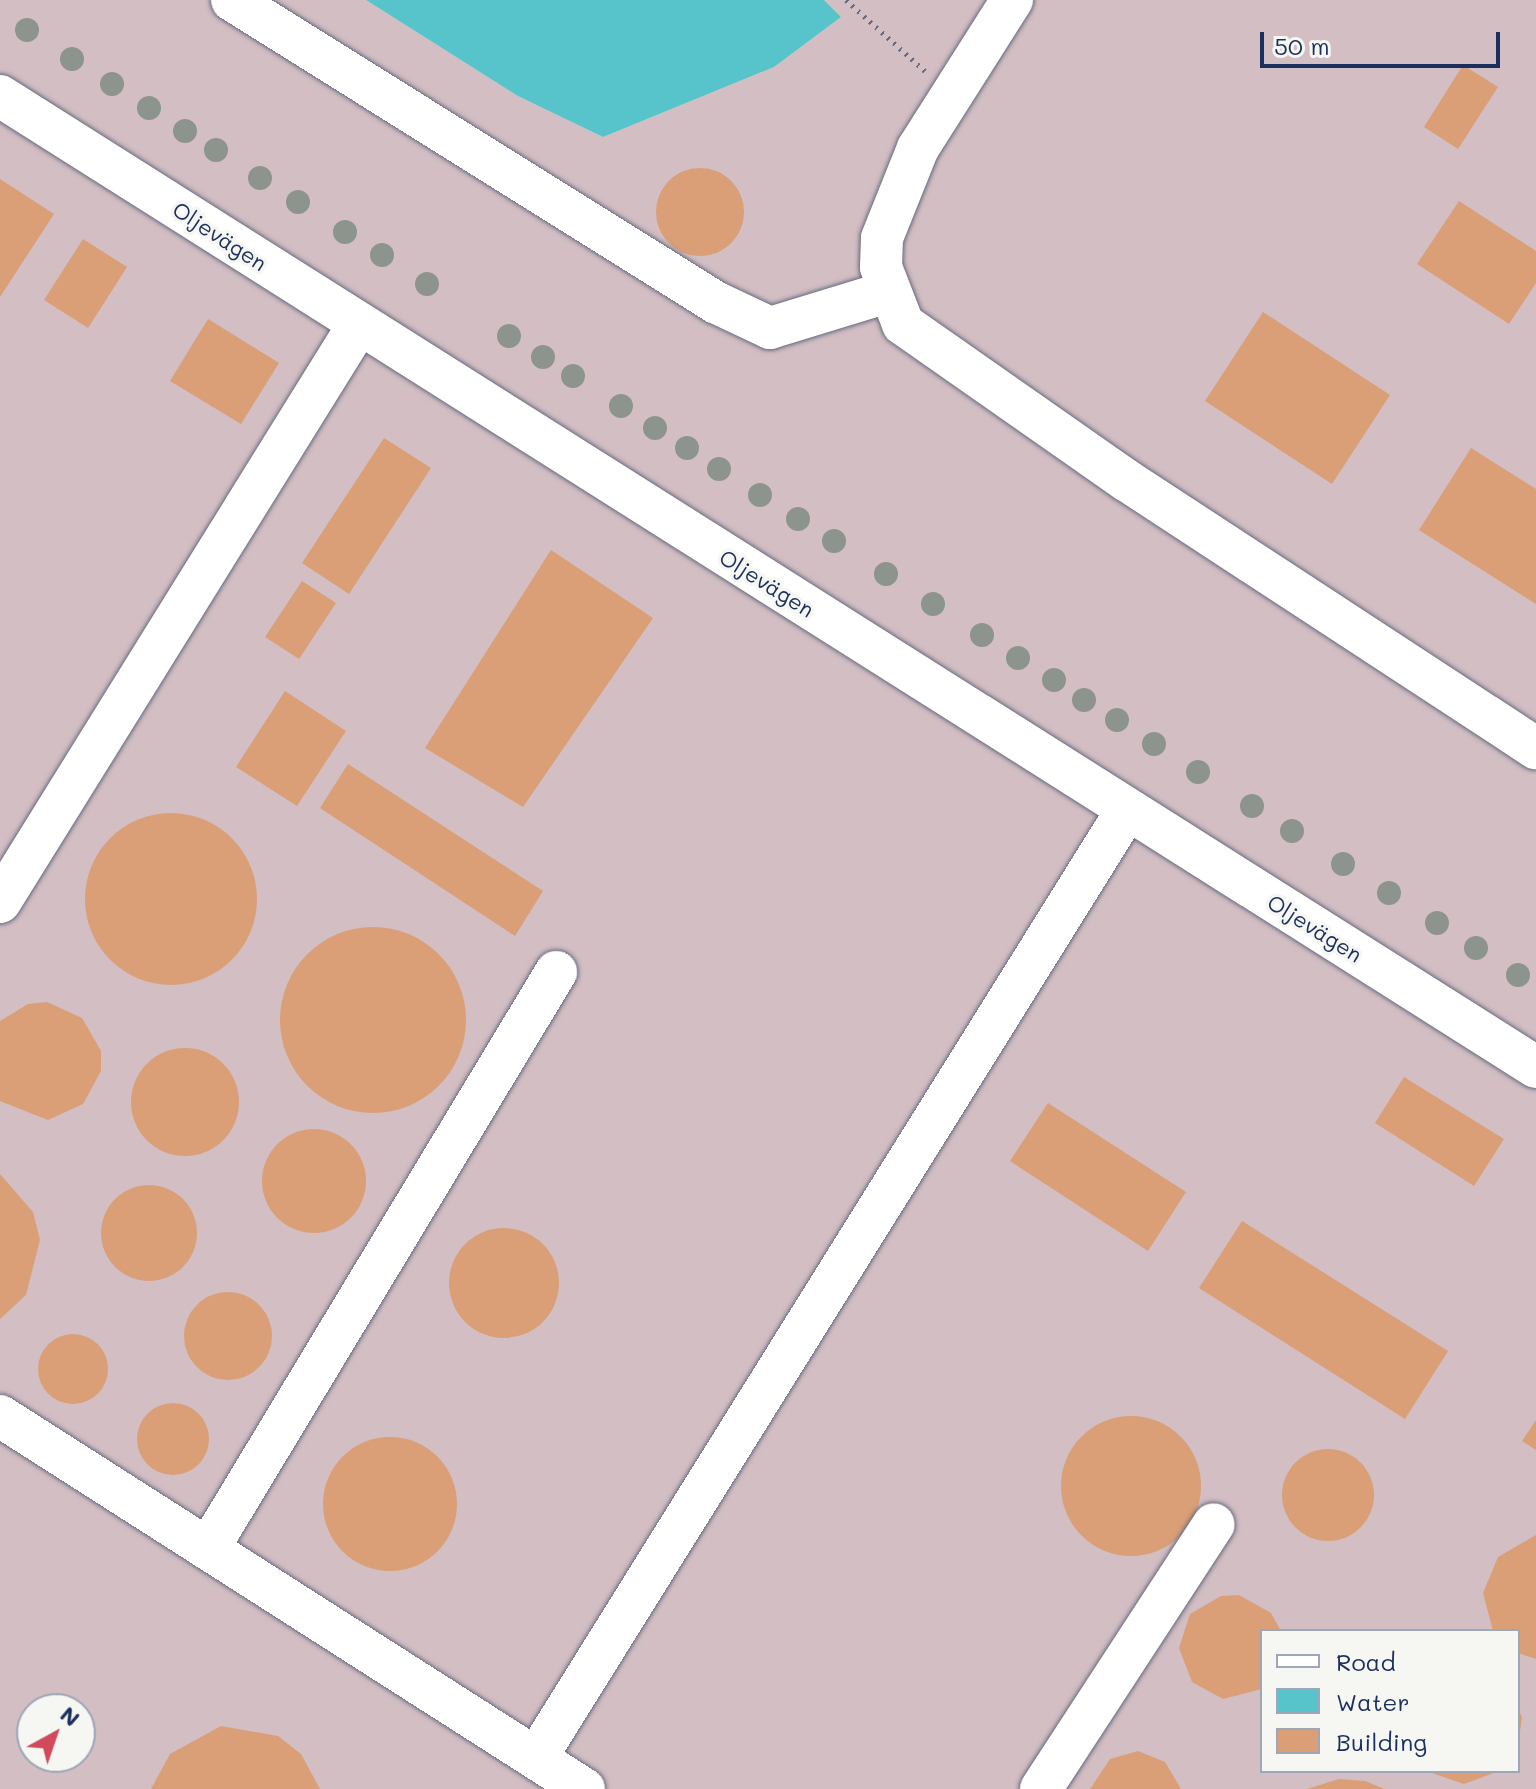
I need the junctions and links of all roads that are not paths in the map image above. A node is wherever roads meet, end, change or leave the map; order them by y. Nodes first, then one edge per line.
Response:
1 (232, 0) edge
2 (1012, 0) edge
3 (0, 96) edge
4 (888, 292) junction
5 (359, 324) junction
6 (1536, 748) edge
7 (1127, 810) junction
8 (0, 902) edge
9 (556, 972) dead end
10 (1536, 1067) edge
11 (0, 1416) edge
12 (1214, 1524) dead end
13 (208, 1549) junction
14 (536, 1758) junction
15 (584, 1789) edge
16 (1041, 1789) edge

1 - 4 street
2 - 4 street
3 - 5 street, Oljevägen
4 - 6 street
5 - 7 street, Oljevägen
5 - 8 street
7 - 10 street, Oljevägen
7 - 14 street
9 - 13 street
11 - 13 street
12 - 16 street
13 - 14 street
14 - 15 street

